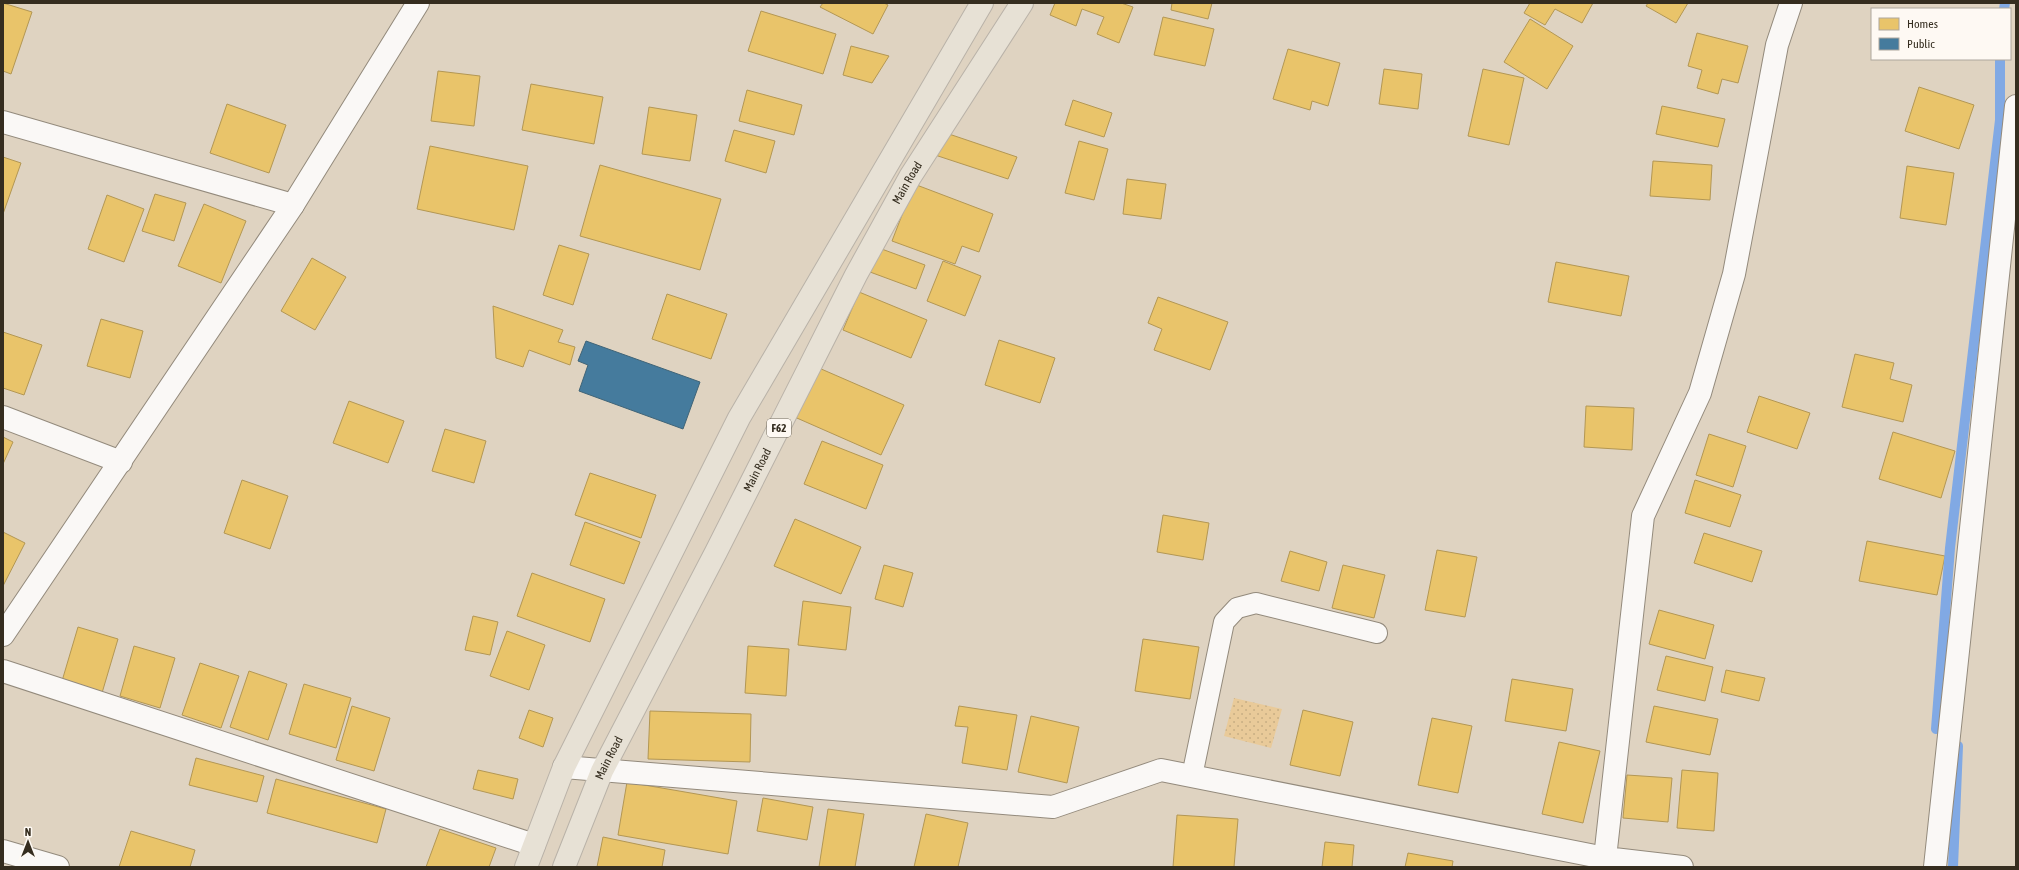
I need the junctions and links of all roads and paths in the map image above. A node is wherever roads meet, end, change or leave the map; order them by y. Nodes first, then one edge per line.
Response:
1 (418, 3) edge
2 (982, 3) edge
3 (1022, 3) edge
4 (1791, 3) edge
5 (2016, 106) edge
6 (3, 122) edge
7 (293, 205) junction
8 (3, 417) edge
9 (121, 462) junction
10 (1377, 633) dead end
11 (3, 635) edge
12 (3, 671) edge
13 (564, 768) junction
14 (602, 771) junction
15 (1192, 776) junction
16 (534, 845) junction
17 (3, 851) edge
18 (1605, 858) junction
19 (58, 867) edge
20 (526, 867) edge
21 (564, 867) edge
22 (1682, 867) edge
23 (1935, 867) edge

1 - 7 street
2 - 13 main road
3 - 14 main road, Main Road / F62
4 - 18 street
5 - 23 street
6 - 7 street
7 - 9 street
8 - 9 street
9 - 11 street
10 - 15 lane
12 - 16 street
13 - 14 street
13 - 16 main road
14 - 15 street
14 - 21 main road, Main Road / F62
15 - 18 street
16 - 20 main road
17 - 19 street
18 - 22 street

